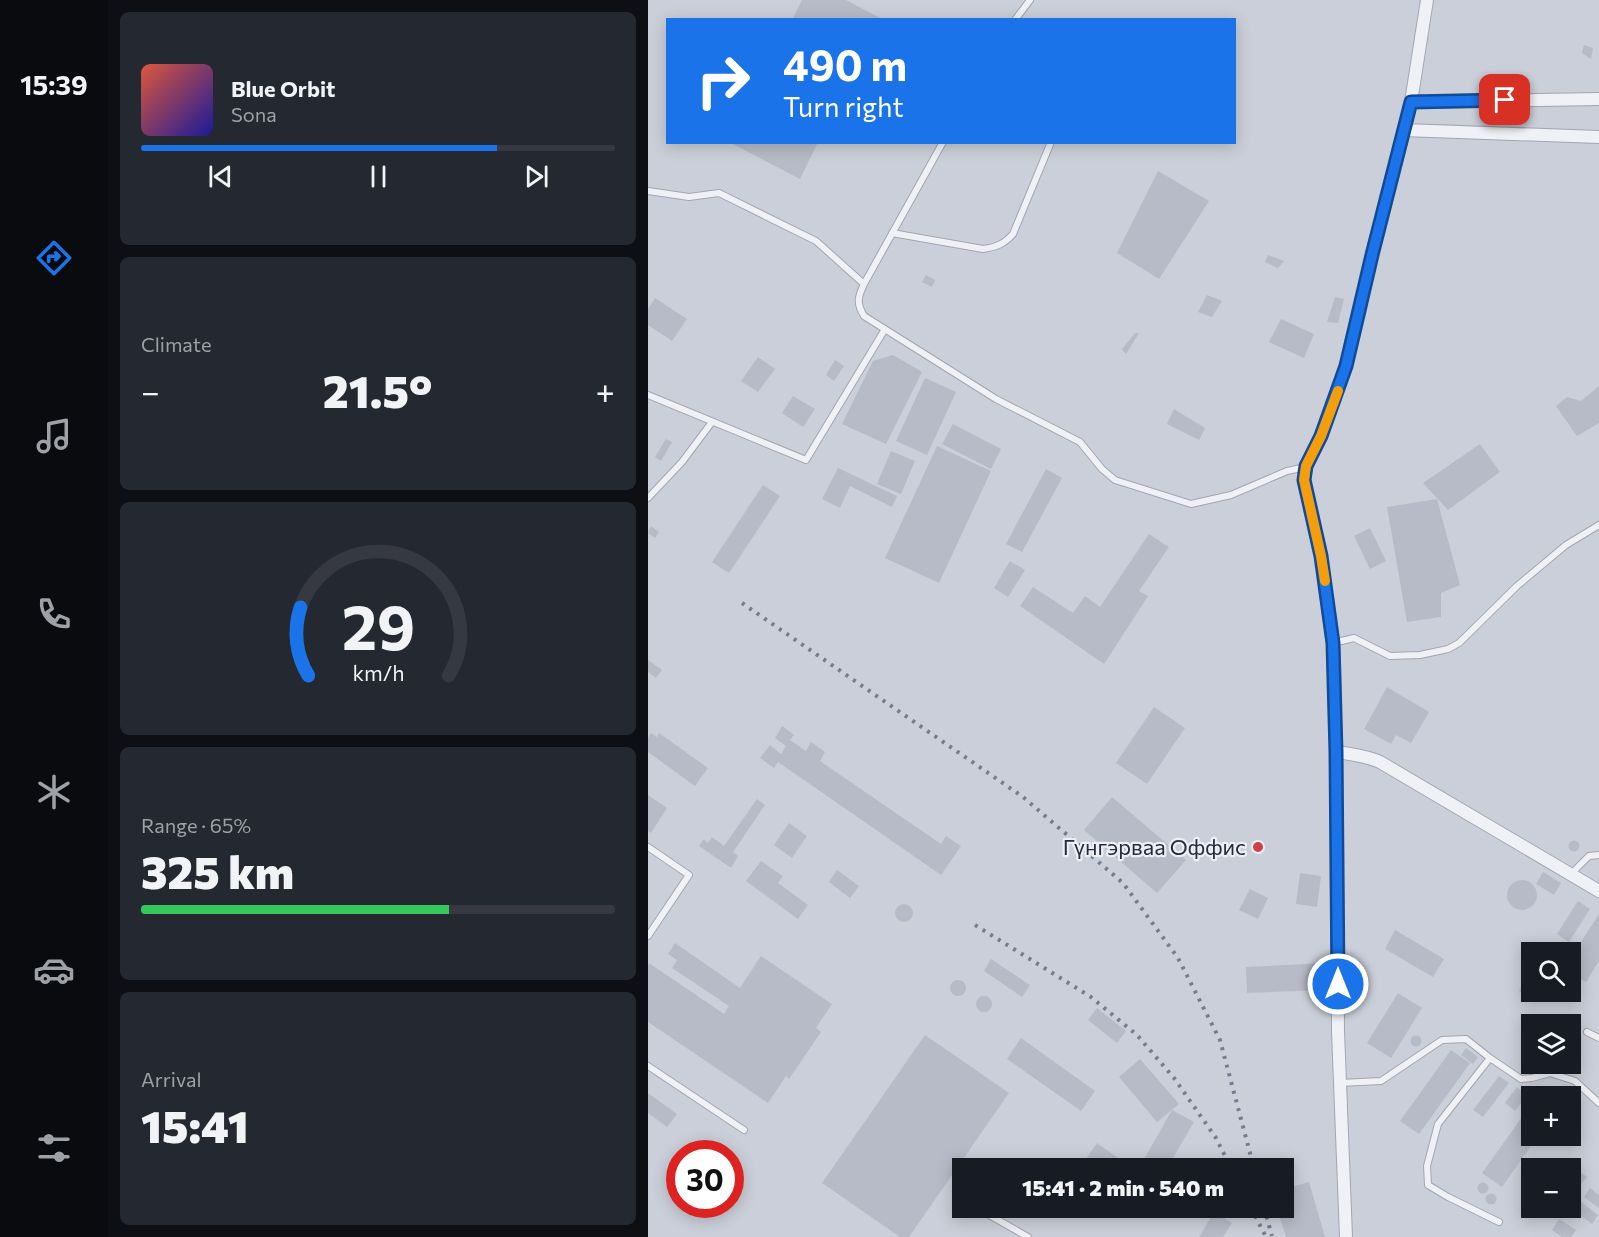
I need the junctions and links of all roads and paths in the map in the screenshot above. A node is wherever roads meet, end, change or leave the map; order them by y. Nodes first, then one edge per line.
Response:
1 (1029, 0) edge
2 (1426, 0) edge
3 (1016, 18) edge
4 (1599, 99) edge
5 (1411, 102) junction
6 (1404, 130) junction
7 (1599, 137) edge
8 (942, 144) edge
9 (1050, 144) edge
10 (648, 191) edge
11 (892, 233) junction
12 (864, 284) junction
13 (885, 328) junction
14 (648, 395) edge
15 (712, 422) junction
16 (1306, 466) junction
17 (648, 498) edge
18 (1599, 525) edge
19 (1333, 643) junction
20 (1336, 752) junction
21 (648, 847) edge
22 (1599, 855) edge
23 (1571, 874) junction
24 (1599, 891) edge
25 (649, 931) edge
26 (1587, 1032) dead end
27 (1599, 1038) edge
28 (1490, 1058) junction
29 (648, 1066) edge
30 (1340, 1083) junction
31 (1599, 1103) edge
32 (744, 1130) dead end
33 (995, 1218) edge
34 (1499, 1222) dead end
35 (1028, 1237) edge
36 (1346, 1237) edge

1 - 3 lane
2 - 5 street
4 - 5 street
5 - 6 street
6 - 7 street
6 - 16 street
8 - 11 lane
9 - 11 lane
10 - 12 lane
11 - 12 lane
12 - 13 lane
13 - 15 lane
13 - 16 lane
14 - 15 lane
15 - 17 lane
16 - 19 street
18 - 19 lane
19 - 20 street
20 - 23 street
20 - 30 street
21 - 25 lane
22 - 23 lane
23 - 24 street
26 - 27 lane
28 - 30 lane
28 - 31 lane
28 - 34 lane
29 - 32 lane
30 - 36 street
33 - 35 lane

